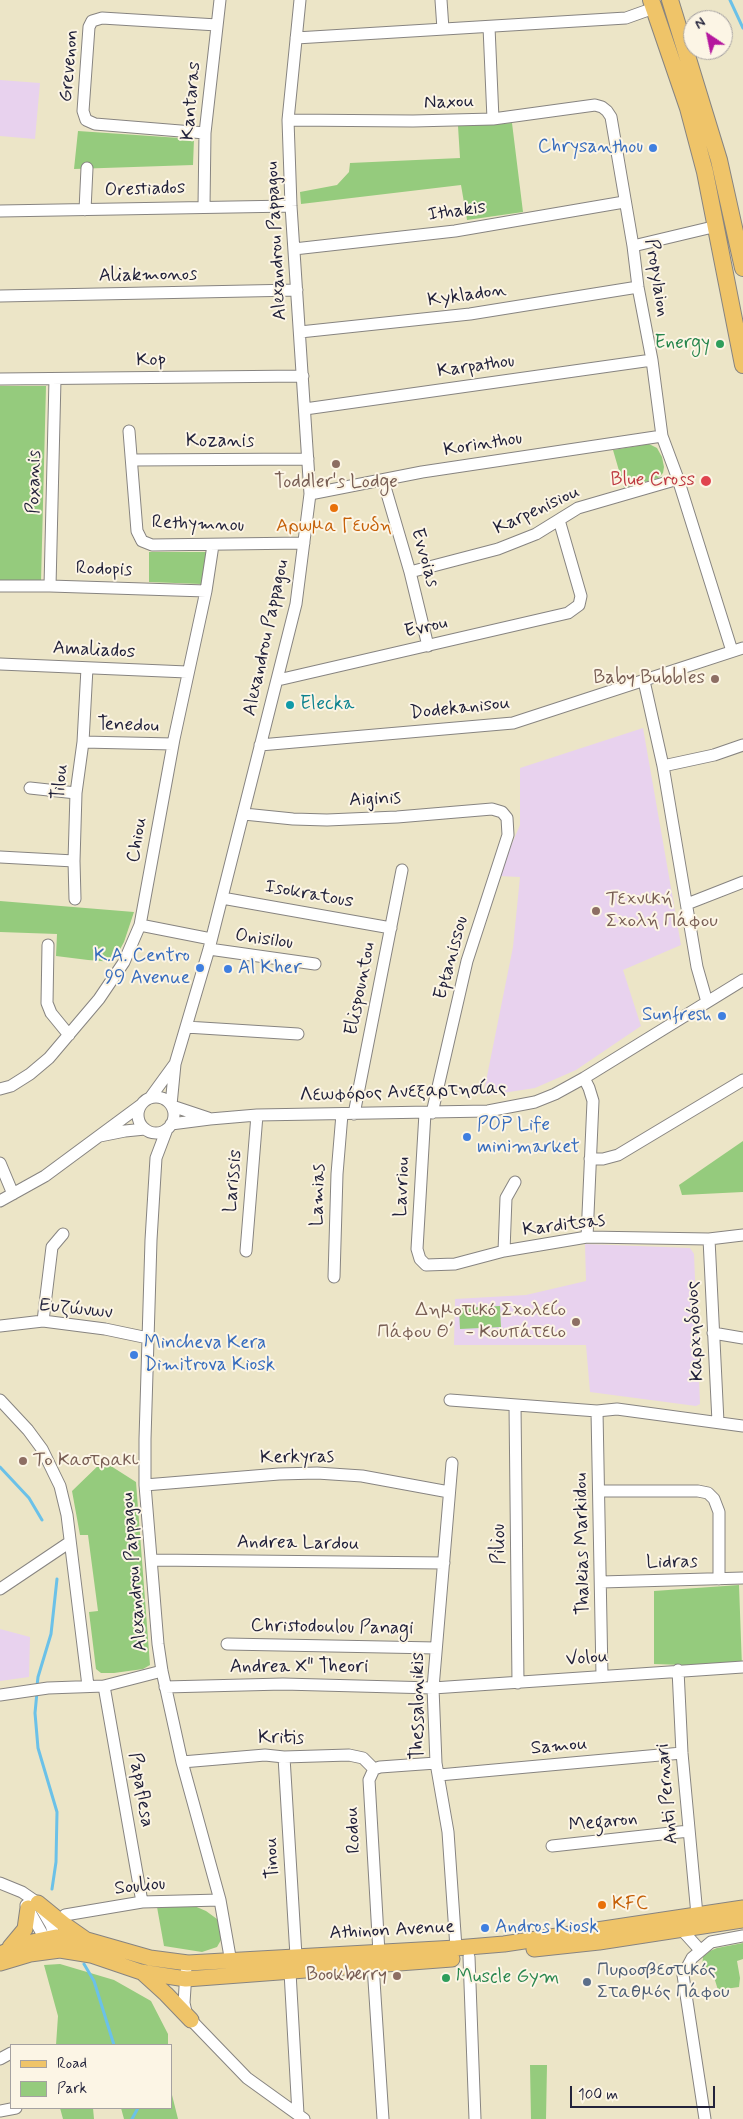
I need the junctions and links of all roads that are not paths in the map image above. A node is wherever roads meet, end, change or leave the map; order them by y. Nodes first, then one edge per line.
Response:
1 (220, 0) edge
2 (300, 0) edge
3 (441, 0) edge
4 (670, 0) edge
5 (653, 4) edge
6 (217, 24) junction
7 (488, 27) junction
8 (443, 29) junction
9 (296, 38) junction
10 (607, 111) joint
11 (492, 119) junction
12 (288, 120) junction
13 (204, 132) junction
14 (86, 168) dead end
15 (624, 202) junction
16 (204, 206) junction
17 (291, 206) junction
18 (85, 210) junction
19 (0, 211) edge
20 (717, 226) junction
21 (633, 246) junction
22 (294, 250) junction
23 (743, 268) edge
24 (638, 287) junction
25 (297, 290) junction
26 (0, 296) edge
27 (300, 332) junction
28 (652, 360) junction
29 (743, 365) edge
30 (303, 376) junction
31 (0, 379) edge
32 (55, 380) junction
33 (305, 409) junction
34 (129, 431) dead end
35 (662, 436) junction
36 (308, 459) junction
37 (132, 460) junction
38 (678, 479) junction
39 (383, 480) junction
40 (310, 494) junction
41 (559, 520) junction
42 (304, 543) junction
43 (213, 545) junction
44 (410, 572) junction
45 (0, 586) edge
46 (50, 586) junction
47 (206, 591) junction
48 (428, 646) junction
49 (738, 649) edge
50 (0, 664) edge
51 (87, 668) junction
52 (187, 672) junction
53 (278, 680) junction
54 (644, 681) junction
55 (83, 742) junction
56 (173, 744) junction
57 (260, 745) junction
58 (743, 745) edge
59 (662, 766) junction
60 (30, 788) dead end
61 (76, 793) junction
62 (244, 814) junction
63 (505, 815) joint
64 (0, 856) edge
65 (74, 861) junction
66 (402, 870) dead end
67 (743, 882) edge
68 (222, 898) junction
69 (75, 899) dead end
70 (686, 904) junction
71 (140, 925) junction
72 (391, 928) junction
73 (210, 944) junction
74 (48, 945) dead end
75 (314, 964) dead end
76 (743, 980) edge
77 (707, 1002) junction
78 (186, 1027) junction
79 (298, 1034) dead end
80 (69, 1035) junction
81 (175, 1064) junction
82 (584, 1078) junction
83 (743, 1080) edge
84 (0, 1089) edge
85 (146, 1101) junction
86 (171, 1105) junction
87 (429, 1113) junction
88 (348, 1114) junction
89 (257, 1115) junction
90 (210, 1119) junction
91 (169, 1127) junction
92 (147, 1130) junction
93 (100, 1137) junction
94 (156, 1158) junction
95 (590, 1159) junction
96 (0, 1164) edge
97 (515, 1182) dead end
98 (13, 1194) junction
99 (0, 1201) edge
100 (63, 1234) dead end
101 (743, 1235) edge
102 (587, 1237) junction
103 (709, 1239) junction
104 (246, 1250) dead end
105 (504, 1251) junction
106 (422, 1262) joint
107 (334, 1276) dead end
108 (43, 1322) junction
109 (0, 1326) edge
110 (713, 1334) junction
111 (148, 1338) junction
112 (743, 1338) edge
113 (0, 1400) edge
114 (450, 1400) dead end
115 (515, 1405) junction
116 (597, 1411) junction
117 (718, 1422) junction
118 (743, 1426) edge
119 (452, 1463) dead end
120 (145, 1485) junction
121 (600, 1491) junction
122 (449, 1492) junction
123 (70, 1542) junction
124 (152, 1560) junction
125 (444, 1563) junction
126 (743, 1578) edge
127 (719, 1579) junction
128 (601, 1582) junction
129 (0, 1589) edge
130 (227, 1644) dead end
131 (436, 1648) junction
132 (743, 1667) edge
133 (678, 1670) junction
134 (162, 1672) junction
135 (602, 1676) junction
136 (518, 1683) junction
137 (88, 1686) junction
138 (104, 1686) junction
139 (165, 1687) junction
140 (433, 1688) junction
141 (0, 1695) edge
142 (682, 1753) junction
143 (284, 1757) junction
144 (182, 1762) junction
145 (436, 1764) junction
146 (374, 1769) junction
147 (439, 1776) junction
148 (689, 1831) junction
149 (552, 1846) dead end
150 (0, 1883) edge
151 (220, 1900) junction
152 (142, 1902) junction
153 (33, 1905) junction
154 (743, 1908) edge
155 (65, 1915) dead end
156 (696, 1915) junction
157 (743, 1920) edge
158 (682, 1930) junction
159 (743, 1936) edge
160 (86, 1940) junction
161 (53, 1944) junction
162 (699, 1951) junction
163 (462, 1953) junction
164 (2, 1956) edge
165 (296, 1956) junction
166 (376, 1959) junction
167 (188, 1963) junction
168 (232, 1968) junction
169 (141, 1972) junction
170 (290, 1972) junction
171 (186, 1978) junction
172 (191, 2020) junction
173 (301, 2117) edge
174 (383, 2119) edge
175 (475, 2119) edge
176 (705, 2119) edge

1 - 6 street, Kantaras
2 - 9 street, Alexandrou Pappagou
3 - 8 street
4 - 23 highway
5 - 7 street
5 - 20 highway
6 - 13 street, Kantaras
6 - 13 street, Grevenon
7 - 8 street
7 - 11 street
8 - 9 street
9 - 12 street, Alexandrou Pappagou
10 - 11 street, Naxou
10 - 15 street, Propylaion
11 - 12 street, Naxou
12 - 17 street, Alexandrou Pappagou
13 - 16 street, Kantaras
14 - 18 street
15 - 21 street, Propylaion
15 - 22 street, Ithakis
16 - 17 street, Orestiados
16 - 18 street, Orestiados
17 - 22 street, Alexandrou Pappagou
18 - 19 street, Orestiados
20 - 21 street
20 - 29 highway
21 - 24 street, Propylaion
22 - 25 street, Alexandrou Pappagou
24 - 27 street, Kykladon
24 - 28 street, Propylaion
25 - 26 street, Aliakmonos
25 - 27 street, Alexandrou Pappagou
27 - 30 street, Alexandrou Pappagou
28 - 33 street, Karpathou
28 - 35 street, Propylaion
30 - 32 street, Kop
30 - 33 street, Alexandrou Pappagou
31 - 32 street, Kop
32 - 46 street, Poxanis
33 - 36 street, Alexandrou Pappagou
34 - 37 street, Rethymnou
35 - 38 street, Propylaion
35 - 39 street, Korinthou
36 - 37 street, Kozanis
36 - 40 street, Alexandrou Pappagou
37 - 43 street, Rethymnou
38 - 41 street, Karpenisiou
38 - 49 street, Propylaion
39 - 40 street, Korinthou
39 - 44 street, Evvoias
40 - 42 street, Alexandrou Pappagou
41 - 44 street, Karpenisiou
41 - 48 street, Evrou
42 - 43 street, Rethymnou
42 - 53 street, Alexandrou Pappagou
43 - 47 street, Chiou
44 - 48 street, Evvoias
45 - 46 street, Rodopis
46 - 47 street, Rodopis
47 - 52 street, Chiou
48 - 53 street, Evrou
49 - 54 street, Dodekanisou
50 - 51 street, Amaliados
51 - 52 street, Amaliados
51 - 55 street, Tilou
52 - 56 street, Chiou
53 - 57 street, Alexandrou Pappagou
54 - 57 street, Dodekanisou
54 - 59 street
55 - 56 street, Tenedou
55 - 61 street, Tilou
56 - 71 street, Chiou
57 - 62 street, Alexandrou Pappagou
58 - 59 street
59 - 70 street
60 - 61 street
61 - 65 street, Tilou
62 - 63 street, Aiginis
62 - 68 street, Alexandrou Pappagou
63 - 87 street, Eptanissou
64 - 65 street
65 - 69 street, Tilou
66 - 72 street, Elispountou
67 - 70 street
68 - 72 street, Isokratous
68 - 73 street, Alexandrou Pappagou
70 - 77 street
71 - 73 street, Onisilou
71 - 80 street, Chiou
72 - 88 street, Elispountou
73 - 75 street, Onisilou
73 - 78 street, Alexandrou Pappagou
74 - 80 street
76 - 77 street, Λεωφόρος Ανεξαρτησίας
77 - 82 street, Λεωφόρος Ανεξαρτησίας
78 - 79 street
78 - 81 street, Alexandrou Pappagou
80 - 84 street, Chiou
81 - 85 street, Alexandrou Pappagou
81 - 86 street, Alexandrou Pappagou
82 - 87 street, Λεωφόρος Ανεξαρτησίας
82 - 95 street
83 - 95 street
85 - 86 street
85 - 92 street
85 - 93 street, Alexandrou Pappagou
86 - 90 street, Λεωφόρος Ανεξαρτησίας
86 - 91 street
87 - 88 street, Λεωφόρος Ανεξαρτησίας
87 - 106 street, Lavriou
88 - 89 street, Λεωφόρος Ανεξαρτησίας
88 - 107 street, Lamias
89 - 90 street, Λεωφόρος Ανεξαρτησίας
89 - 104 street, Larissis
90 - 91 street, Λεωφόρος Ανεξαρτησίας
91 - 92 street
91 - 94 street, Alexandrou Pappagou
92 - 93 street
92 - 94 street, Alexandrou Pappagou
93 - 98 street
94 - 111 street, Alexandrou Pappagou
95 - 102 street
96 - 98 street
97 - 105 street
98 - 99 street
100 - 108 street
101 - 103 street, Karditsas
102 - 103 street, Karditsas
102 - 105 street, Karditsas
103 - 110 street, Καρχηδόνος
105 - 106 street, Karditsas
108 - 109 street, Ευζώνων
108 - 111 street, Ευζώνων
110 - 112 street
110 - 117 street, Καρχηδόνος
111 - 120 street, Alexandrou Pappagou
113 - 123 street
114 - 115 street
115 - 116 street
115 - 136 street, Piliou
116 - 117 street
116 - 121 street, Thaleias Markidou
117 - 118 street
119 - 122 street, Thessalonikis
120 - 122 street, Kerkyras
120 - 124 street, Alexandrou Pappagou
121 - 127 street
121 - 128 street, Thaleias Markidou
122 - 125 street, Thessalonikis
123 - 129 street
123 - 137 street
124 - 125 street, Andrea Lardou
124 - 134 street, Alexandrou Pappagou
125 - 131 street, Thessalonikis
126 - 127 street, Lidras
127 - 128 street, Lidras
128 - 135 street, Thaleias Markidou
130 - 131 street, Christodoulou Panagi
131 - 140 street, Thessalonikis
132 - 133 street, Volou
133 - 135 street, Volou
133 - 142 street, Anti Pernari
134 - 138 street
134 - 139 street, Alexandrou Pappagou
135 - 136 street, Volou
136 - 140 street, Volou
137 - 138 street
137 - 141 street
138 - 152 street, Papaflesa
139 - 140 street, Andrea X" Theori
139 - 144 street, Alexandrou Pappagou
140 - 145 street, Thessalonikis
142 - 147 street, Samou
142 - 148 street, Anti Pernari
143 - 144 street, Kritis
143 - 146 street, Kritis
143 - 165 street, Tinou
144 - 151 street, Alexandrou Pappagou
145 - 146 street
145 - 147 street, Thessalonikis
146 - 166 street, Rodou
147 - 163 street, Thessalonikis
148 - 149 street, Megaron
148 - 156 street, Anti Pernari
150 - 153 street
151 - 152 street, Souliou
151 - 168 street, Alexandrou Pappagou
152 - 155 street, Souliou
153 - 160 main road
153 - 161 street
153 - 164 main road
154 - 156 main road, Athinon Avenue
156 - 163 main road, Athinon Avenue
157 - 158 main road, Athinon Avenue
158 - 162 street
158 - 163 main road, Athinon Avenue
159 - 162 street
160 - 161 main road, Athinon Avenue
160 - 167 main road, Athinon Avenue
161 - 164 main road
161 - 169 main road, Athinon Avenue
162 - 176 street
163 - 166 main road, Athinon Avenue
163 - 175 street, Thessalonikis
165 - 166 main road, Athinon Avenue
165 - 168 main road, Athinon Avenue
166 - 170 main road, Athinon Avenue
166 - 174 street, Rodou
167 - 168 main road, Athinon Avenue
167 - 171 street
168 - 170 main road, Athinon Avenue
168 - 171 main road, Athinon Avenue
169 - 171 main road, Athinon Avenue
169 - 172 main road
170 - 173 street
171 - 172 street
172 - 173 street

